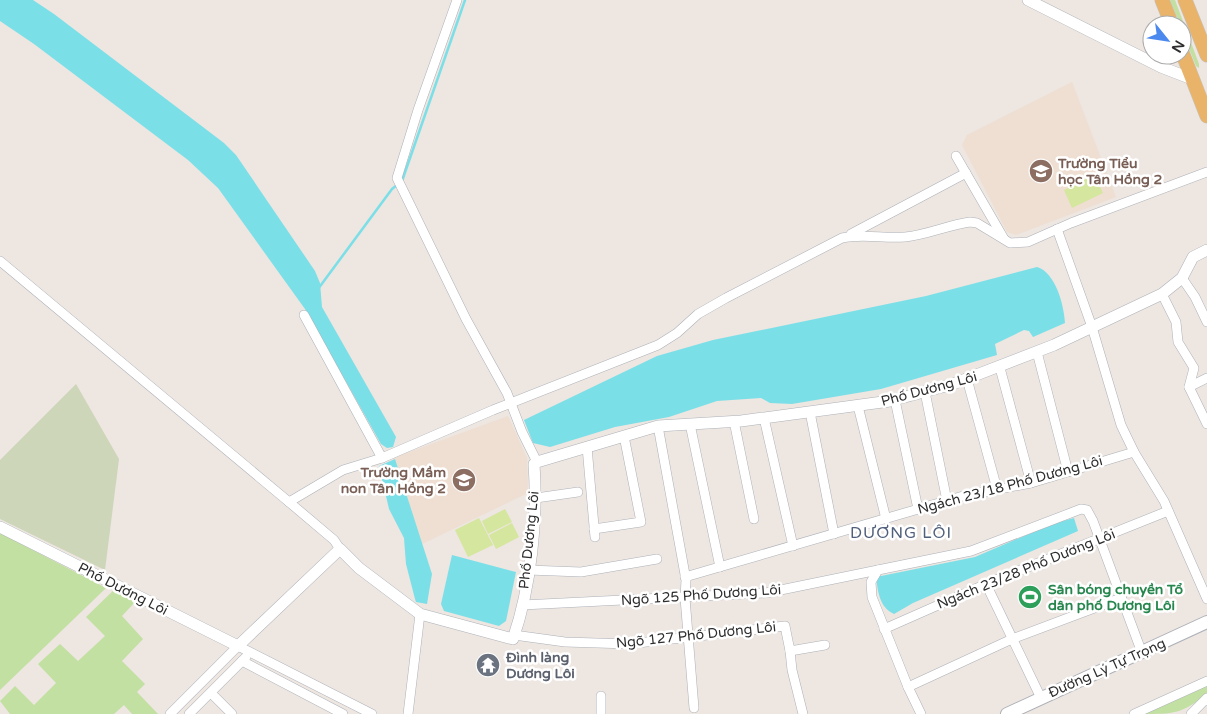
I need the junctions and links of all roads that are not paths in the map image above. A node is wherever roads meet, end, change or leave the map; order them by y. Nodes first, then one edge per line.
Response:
1 (457, 0) edge
2 (1028, 0) edge
3 (1162, 0) edge
4 (1185, 0) edge
5 (1168, 15) edge
6 (1207, 55) edge
7 (1187, 65) edge
8 (1192, 79) junction
9 (1207, 84) edge
10 (1207, 116) edge
11 (956, 156) dead end
12 (1207, 172) edge
13 (966, 173) junction
14 (1057, 229) junction
15 (842, 238) junction
16 (1005, 241) junction
17 (1207, 250) edge
18 (0, 261) edge
19 (1182, 278) junction
20 (1162, 294) junction
21 (304, 315) dead end
22 (1207, 322) edge
23 (1092, 327) junction
24 (1037, 352) junction
25 (1000, 368) junction
26 (1207, 378) edge
27 (967, 379) junction
28 (1189, 387) junction
29 (925, 392) junction
30 (895, 400) junction
31 (512, 404) junction
32 (858, 406) junction
33 (810, 412) junction
34 (764, 418) junction
35 (734, 421) junction
36 (690, 424) junction
37 (1207, 424) edge
38 (658, 426) junction
39 (624, 436) junction
40 (588, 447) junction
41 (1134, 452) junction
42 (382, 458) junction
43 (537, 462) junction
44 (1068, 472) junction
45 (1031, 483) junction
46 (997, 489) junction
47 (578, 492) dead end
48 (536, 498) junction
49 (947, 501) junction
50 (289, 502) junction
51 (918, 509) junction
52 (1168, 511) junction
53 (754, 519) dead end
54 (886, 519) junction
55 (0, 527) edge
56 (834, 534) junction
57 (1099, 539) junction
58 (793, 546) junction
59 (340, 549) junction
60 (657, 559) dead end
61 (720, 567) junction
62 (528, 570) junction
63 (878, 570) junction
64 (685, 577) junction
65 (986, 584) junction
66 (685, 598) junction
67 (1121, 598) junction
68 (1207, 599) edge
69 (522, 605) junction
70 (420, 614) junction
71 (1207, 622) edge
72 (884, 629) junction
73 (514, 635) junction
74 (687, 636) junction
75 (1012, 639) junction
76 (825, 645) dead end
77 (238, 646) junction
78 (790, 652) junction
79 (250, 653) junction
80 (1142, 653) junction
81 (242, 661) junction
82 (1207, 681) edge
83 (908, 687) junction
84 (211, 693) junction
85 (601, 696) dead end
86 (1207, 698) edge
87 (1033, 705) edge
88 (694, 708) dead end
89 (170, 714) edge
90 (189, 714) edge
91 (232, 714) edge
92 (343, 714) edge
93 (372, 714) edge
94 (408, 714) edge
95 (601, 714) edge
96 (803, 714) edge
97 (920, 714) edge
98 (1007, 714) edge
99 (1134, 714) edge
100 (1191, 714) edge

1 - 31 street
2 - 8 street
3 - 5 main road
4 - 6 main road
7 - 8 main road
8 - 9 main road
8 - 10 main road
11 - 13 street
12 - 14 street
13 - 15 street
13 - 16 street
14 - 16 street
14 - 23 street
15 - 16 street
15 - 31 street
17 - 19 street, Phố Dương Lôi
18 - 50 street
19 - 20 street, Phố Dương Lôi
19 - 22 street
20 - 23 street, Phố Dương Lôi
20 - 28 street
21 - 42 street
23 - 24 street, Phố Dương Lôi
23 - 41 street
24 - 25 street, Phố Dương Lôi
24 - 44 street
25 - 27 street, Phố Dương Lôi
25 - 45 street
26 - 28 street
27 - 29 street, Phố Dương Lôi
27 - 46 street
28 - 37 street
29 - 30 street, Phố Dương Lôi
29 - 49 street
30 - 32 street, Phố Dương Lôi
30 - 51 street
31 - 42 street
31 - 43 street
32 - 33 street, Phố Dương Lôi
32 - 54 street
33 - 34 street, Phố Dương Lôi
33 - 56 street
34 - 35 street, Phố Dương Lôi
34 - 58 street
35 - 36 street, Phố Dương Lôi
35 - 53 street
36 - 38 street, Phố Dương Lôi
36 - 61 street
38 - 39 street, Phố Dương Lôi
38 - 64 street
39 - 40 street, Phố Dương Lôi
39 - 40 street
40 - 43 street, Phố Dương Lôi
41 - 44 street, Ngách 23/18 Phố Dương Lôi
41 - 52 street
42 - 50 street
43 - 48 street, Phố Dương Lôi
44 - 45 street, Ngách 23/18 Phố Dương Lôi
45 - 46 street, Ngách 23/18 Phố Dương Lôi
46 - 49 street, Ngách 23/18 Phố Dương Lôi
47 - 48 street
48 - 62 street, Phố Dương Lôi
49 - 51 street, Ngách 23/18 Phố Dương Lôi
50 - 59 street
51 - 54 street, Ngách 23/18 Phố Dương Lôi
52 - 57 street, Ngách 23/28 Phố Dương Lôi
52 - 68 street
54 - 56 street, Ngách 23/18 Phố Dương Lôi
55 - 77 street, Phố Dương Lôi
56 - 58 street, Ngách 23/18 Phố Dương Lôi
57 - 63 street, Ngõ 125 Phố Dương Lôi
57 - 65 street, Ngách 23/28 Phố Dương Lôi
57 - 67 street
58 - 61 street, Ngách 23/18 Phố Dương Lôi
59 - 70 street
59 - 77 street
60 - 62 street
61 - 64 street, Ngách 23/18 Phố Dương Lôi
62 - 69 street, Phố Dương Lôi
63 - 66 street, Ngõ 125 Phố Dương Lôi
63 - 72 street
64 - 66 street
65 - 72 street, Ngách 23/28 Phố Dương Lôi
65 - 75 street
66 - 69 street, Ngõ 125 Phố Dương Lôi
66 - 74 street
67 - 75 street
67 - 80 street
69 - 73 street, Phố Dương Lôi
70 - 73 street
70 - 94 street
71 - 80 main road, Đường Lý Tự Trọng
72 - 83 street
73 - 74 street, Ngõ 127 Phố Dương Lôi
74 - 78 street, Ngõ 127 Phố Dương Lôi
74 - 88 street
75 - 83 street
75 - 87 street
76 - 78 street
77 - 79 street
77 - 89 street
78 - 96 street
79 - 81 street
79 - 93 street
80 - 87 main road, Đường Lý Tự Trọng
81 - 84 street
81 - 92 street
82 - 99 street
83 - 97 street
84 - 90 street
84 - 91 street
85 - 95 street
86 - 100 street
87 - 98 main road, Đường Lý Tự Trọng

